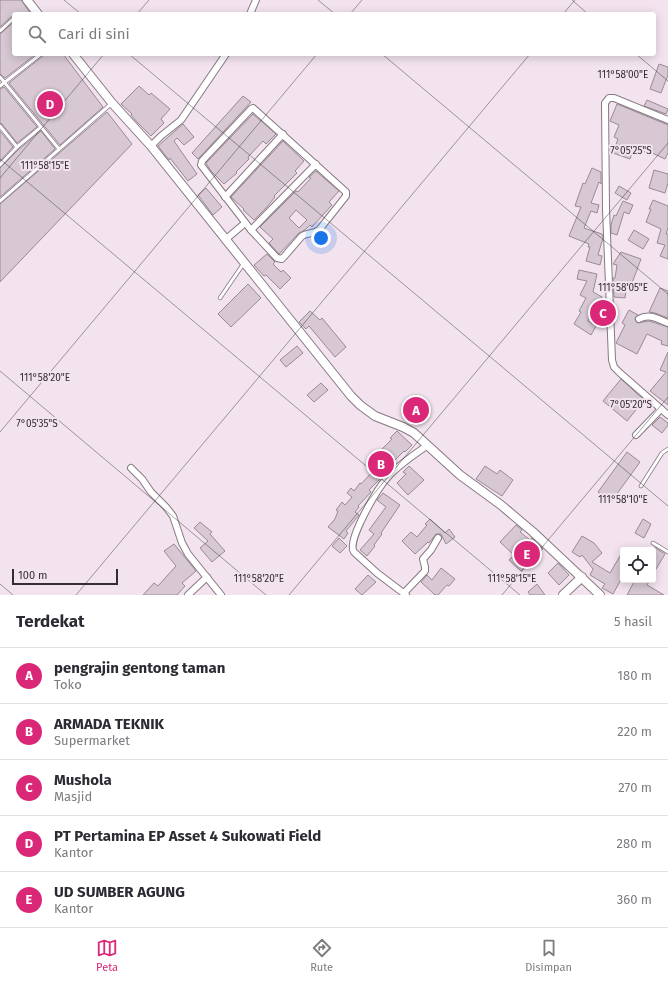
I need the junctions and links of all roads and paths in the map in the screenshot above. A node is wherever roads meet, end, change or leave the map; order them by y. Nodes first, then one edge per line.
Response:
1 (27, 0) edge
2 (256, 0) edge
3 (36, 12) edge
4 (251, 12) edge
5 (12, 20) edge
6 (0, 31) edge
7 (38, 56) edge
8 (75, 56) edge
9 (225, 56) edge
10 (0, 77) edge
11 (5, 82) junction
12 (0, 86) edge
13 (112, 103) junction
14 (668, 120) edge
15 (0, 126) edge
16 (41, 127) junction
17 (282, 134) junction
18 (151, 146) junction
19 (17, 147) junction
20 (59, 149) junction
21 (316, 164) junction
22 (0, 165) edge
23 (225, 198) junction
24 (0, 201) edge
25 (245, 223) junction
26 (251, 230) junction
27 (226, 240) junction
28 (244, 263) junction
29 (220, 298) dead end
30 (639, 319) dead end
31 (668, 323) edge
32 (661, 409) junction
33 (668, 415) edge
34 (636, 435) dead end
35 (428, 445) junction
36 (668, 448) edge
37 (131, 468) dead end
38 (641, 486) dead end
39 (438, 538) dead end
40 (653, 544) dead end
41 (668, 552) edge
42 (207, 577) junction
43 (582, 578) junction
44 (405, 594) edge
45 (188, 595) edge
46 (221, 595) edge
47 (563, 595) edge
48 (600, 595) edge

1 - 3 street
2 - 4 street
5 - 6 lane
7 - 11 lane
8 - 13 street
9 - 18 street
10 - 11 lane
11 - 12 lane
11 - 16 lane
13 - 18 street
13 - 20 lane
14 - 32 street
15 - 19 lane
16 - 19 lane
16 - 20 lane
17 - 21 street
17 - 23 street
17 - 23 street
18 - 27 street
19 - 22 lane
20 - 24 lane
21 - 26 street
21 - 26 street
23 - 25 street
25 - 26 street
25 - 27 street
27 - 28 street
28 - 29 lane
28 - 35 street
30 - 31 street
32 - 33 street
32 - 34 street
35 - 43 street
35 - 44 street
36 - 38 lane
37 - 42 street
39 - 44 street
40 - 41 lane
42 - 45 street
42 - 46 street
43 - 47 street
43 - 48 street

